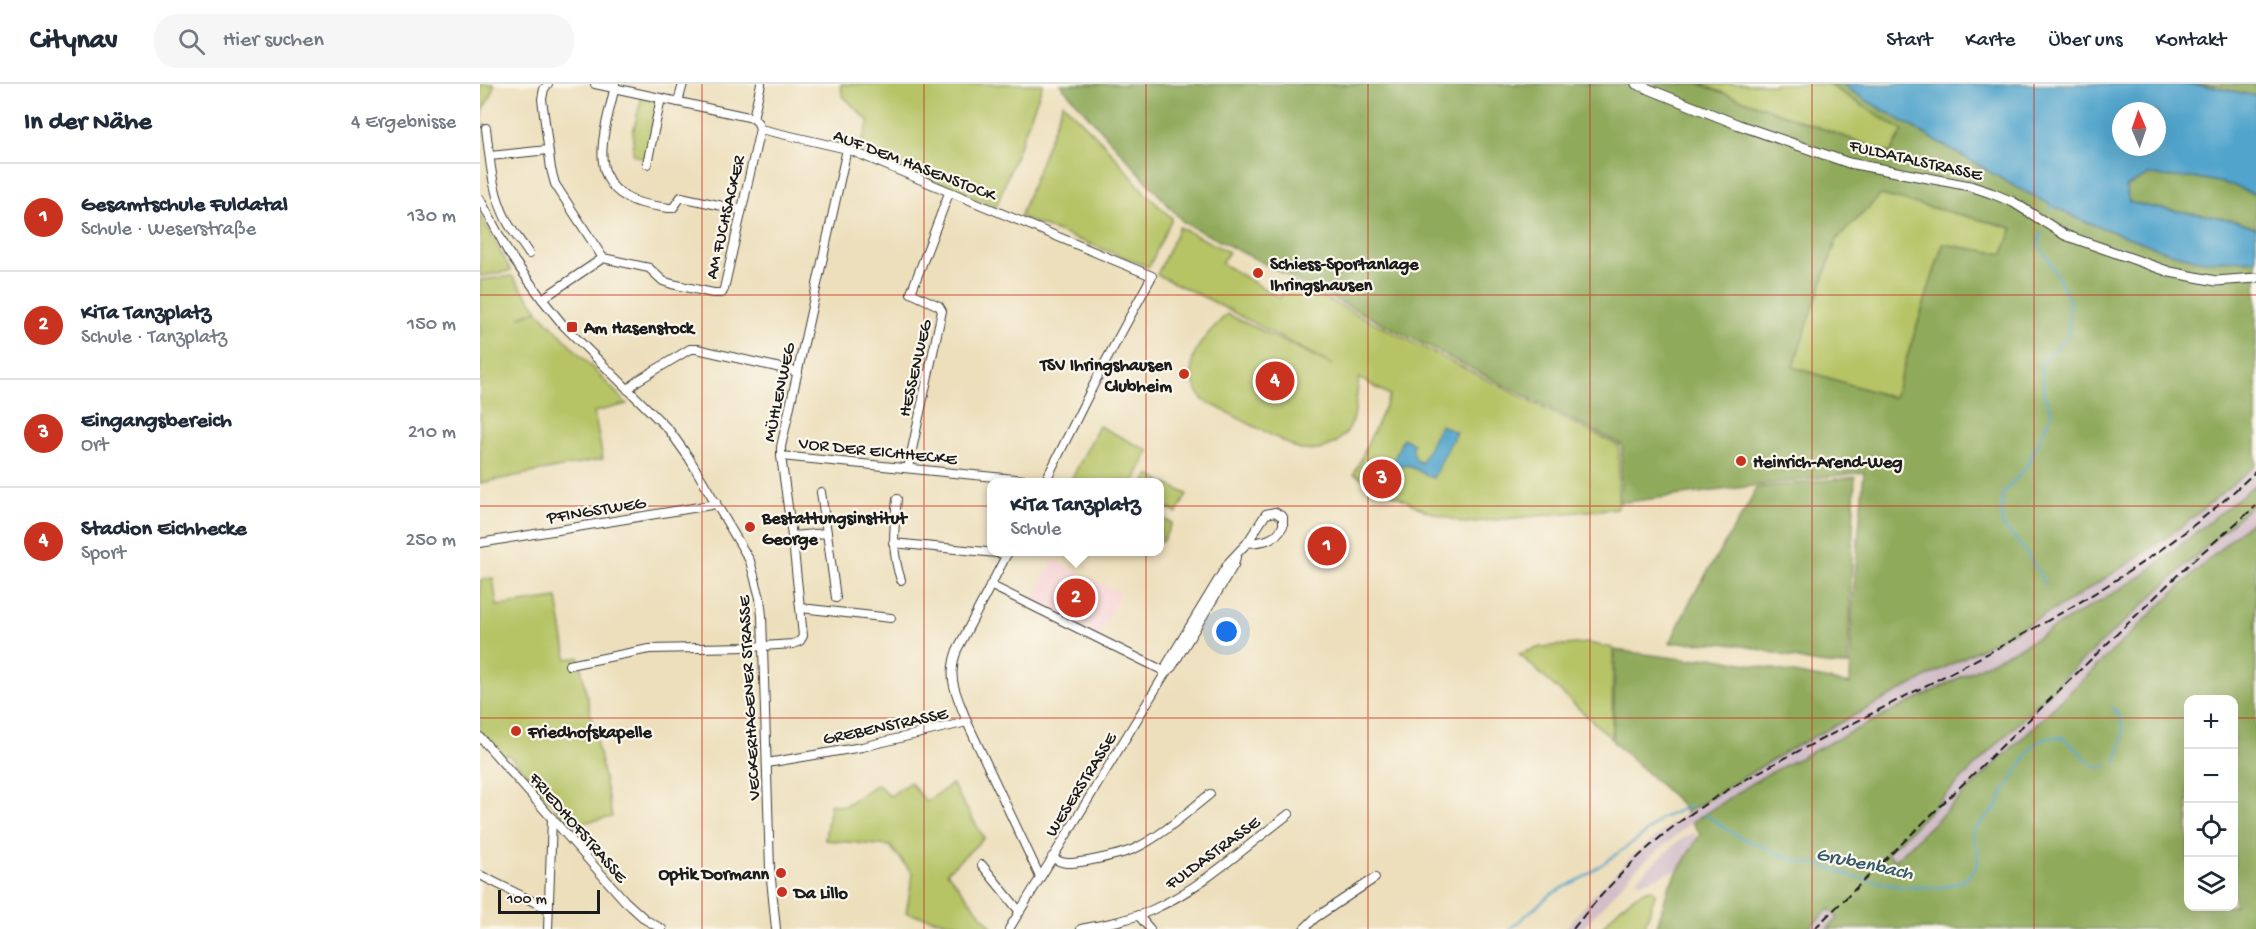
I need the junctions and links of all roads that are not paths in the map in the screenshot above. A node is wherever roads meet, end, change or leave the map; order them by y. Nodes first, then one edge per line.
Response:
1 (548, 84) edge
2 (595, 84) edge
3 (683, 84) edge
4 (761, 84) edge
5 (1636, 84) edge
6 (615, 86) edge
7 (661, 98) junction
8 (678, 102) junction
9 (753, 118) junction
10 (486, 128) dead end
11 (760, 129) junction
12 (847, 149) junction
13 (548, 150) junction
14 (490, 156) junction
15 (647, 164) dead end
16 (949, 193) junction
17 (480, 199) edge
18 (741, 210) junction
19 (530, 254) dead end
20 (603, 258) junction
21 (2256, 278) edge
22 (542, 299) junction
23 (798, 372) junction
24 (628, 390) junction
25 (781, 456) junction
26 (908, 468) junction
27 (1006, 478) edge
28 (1047, 478) edge
29 (821, 492) dead end
30 (897, 499) dead end
31 (716, 502) junction
32 (827, 533) junction
33 (792, 536) junction
34 (480, 543) edge
35 (893, 543) junction
36 (1247, 543) junction
37 (987, 551) edge
38 (1005, 556) edge
39 (901, 580) dead end
40 (990, 585) junction
41 (836, 598) dead end
42 (801, 608) junction
43 (891, 618) dead end
44 (764, 647) junction
45 (569, 665) dead end
46 (1166, 672) junction
47 (967, 722) junction
48 (480, 737) edge
49 (767, 763) junction
50 (1210, 794) dead end
51 (1289, 814) dead end
52 (552, 818) junction
53 (1052, 857) junction
54 (982, 865) dead end
55 (480, 875) edge
56 (1040, 877) junction
57 (1376, 879) dead end
58 (548, 909) junction
59 (1020, 912) junction
60 (1138, 915) junction
61 (548, 929) edge
62 (662, 929) edge
63 (776, 929) edge
64 (1009, 929) edge
65 (1081, 929) edge
66 (1150, 929) edge
67 (1304, 929) edge

1 - 13 street
2 - 6 street
3 - 8 street
4 - 9 street
5 - 21 main road, FULDATALSTRASSE
6 - 7 street
6 - 18 street
7 - 8 street
7 - 15 street
8 - 9 street
9 - 11 street
10 - 14 street
11 - 12 street, AUF DEM HASENSTOCK
11 - 18 street, AM FUCHSACKER
12 - 16 street, AUF DEM HASENSTOCK
12 - 23 street, MÜHLENWEG
13 - 14 street
13 - 20 street
14 - 19 street
16 - 26 street, HESSENWEG
16 - 28 street, AUF DEM HASENSTOCK
17 - 22 street, VECKERHAGENER STRASSE
18 - 20 street, AM FUCHSACKER
20 - 22 street
22 - 24 street, VECKERHAGENER STRASSE
23 - 24 street
23 - 25 street, MÜHLENWEG
24 - 31 street, VECKERHAGENER STRASSE
25 - 26 street, VOR DER EICHHECKE
25 - 33 street, MÜHLENWEG
26 - 27 street, VOR DER EICHHECKE
29 - 32 street
30 - 35 street
31 - 34 street, PFINGSTWEG
31 - 44 street, VECKERHAGENER STRASSE
32 - 33 street
32 - 41 street
33 - 42 street, MÜHLENWEG
35 - 37 street
35 - 39 street
36 - 36 street, WESERSTRASSE
36 - 46 street, WESERSTRASSE
38 - 40 street, GREBENSTRASSE
40 - 46 street
40 - 47 street, GREBENSTRASSE
42 - 43 street
42 - 44 street, MÜHLENWEG
44 - 45 street
44 - 49 street, VECKERHAGENER STRASSE
46 - 53 street, WESERSTRASSE
47 - 49 street, GREBENSTRASSE
47 - 56 street
48 - 52 street, FRIEDHOFSTRASSE
49 - 63 street, VECKERHAGENER STRASSE
50 - 53 street
51 - 60 street, FULDASTRASSE
52 - 58 street
52 - 62 street, FRIEDHOFSTRASSE
53 - 56 street, WESERSTRASSE
54 - 59 street
55 - 58 street
56 - 59 street, WESERSTRASSE
57 - 67 street
58 - 61 street
59 - 64 street, WESERSTRASSE
60 - 65 street, FULDASTRASSE
60 - 66 street

